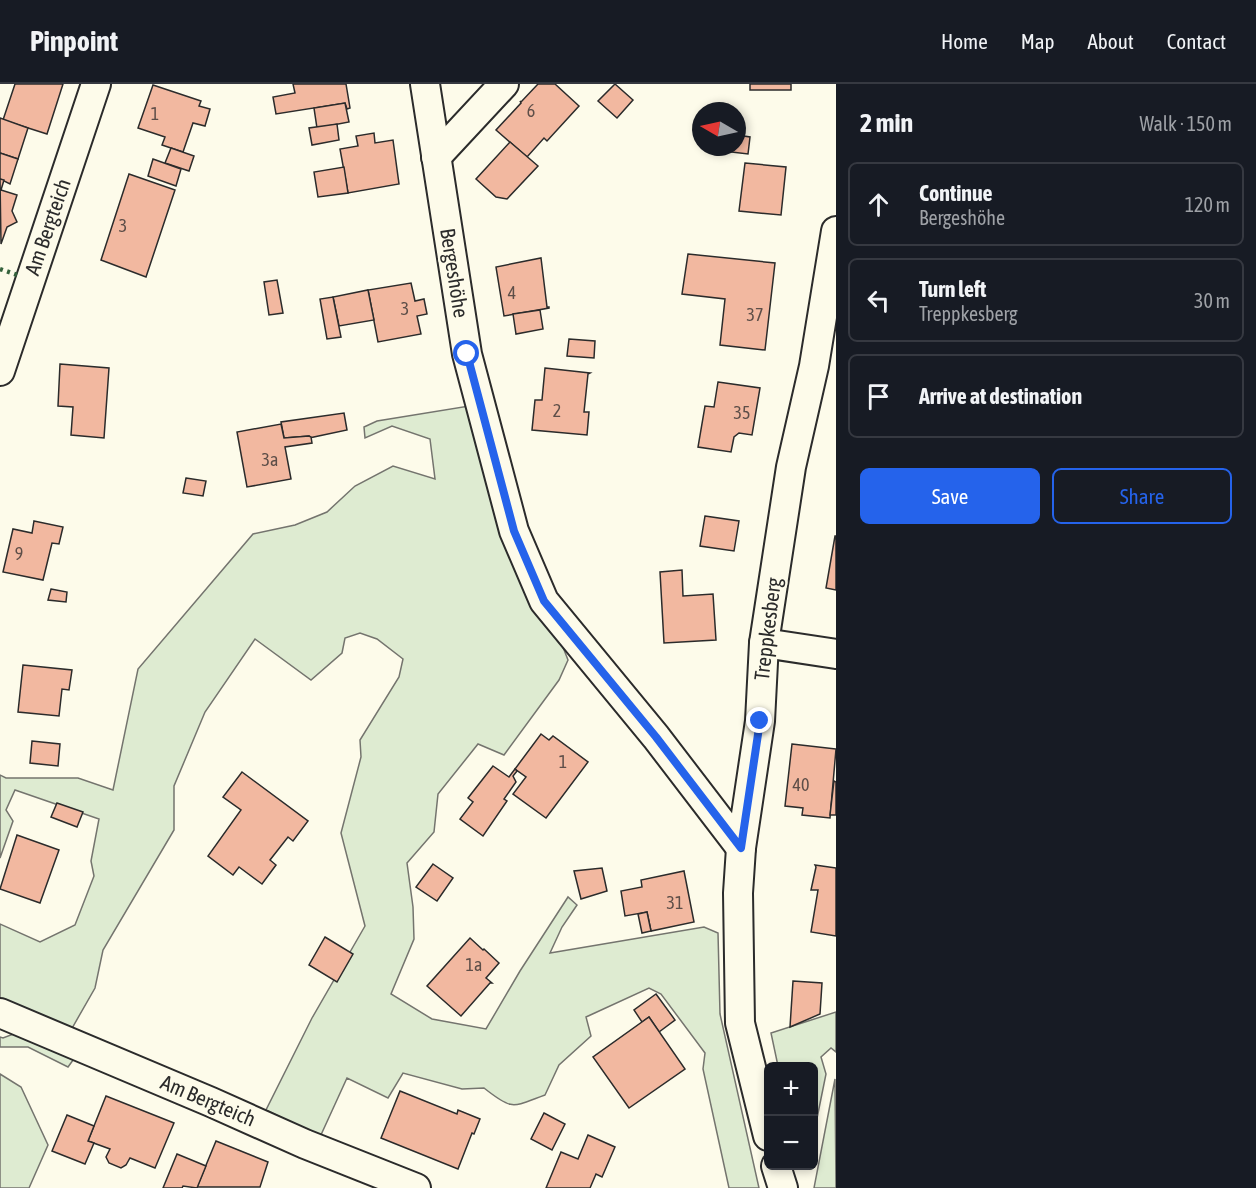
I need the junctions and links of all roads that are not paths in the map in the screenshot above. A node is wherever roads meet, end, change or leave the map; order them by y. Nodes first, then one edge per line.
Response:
1 (96, 84) edge
2 (425, 84) edge
3 (504, 84) edge
4 (436, 157) junction
5 (836, 231) edge
6 (0, 371) edge
7 (764, 643) junction
8 (836, 654) edge
9 (741, 848) junction
10 (0, 1014) edge
11 (764, 1120) edge
12 (777, 1170) edge
13 (416, 1188) edge
14 (783, 1188) edge

1 - 6 street, Am Bergteich
2 - 4 street, Bergeshöhe
3 - 4 street
4 - 9 street, Bergeshöhe
5 - 7 street, Treppkesberg
7 - 8 street
7 - 9 street, Treppkesberg
9 - 11 street, Treppkesberg
10 - 13 street, Am Bergteich
12 - 14 street

